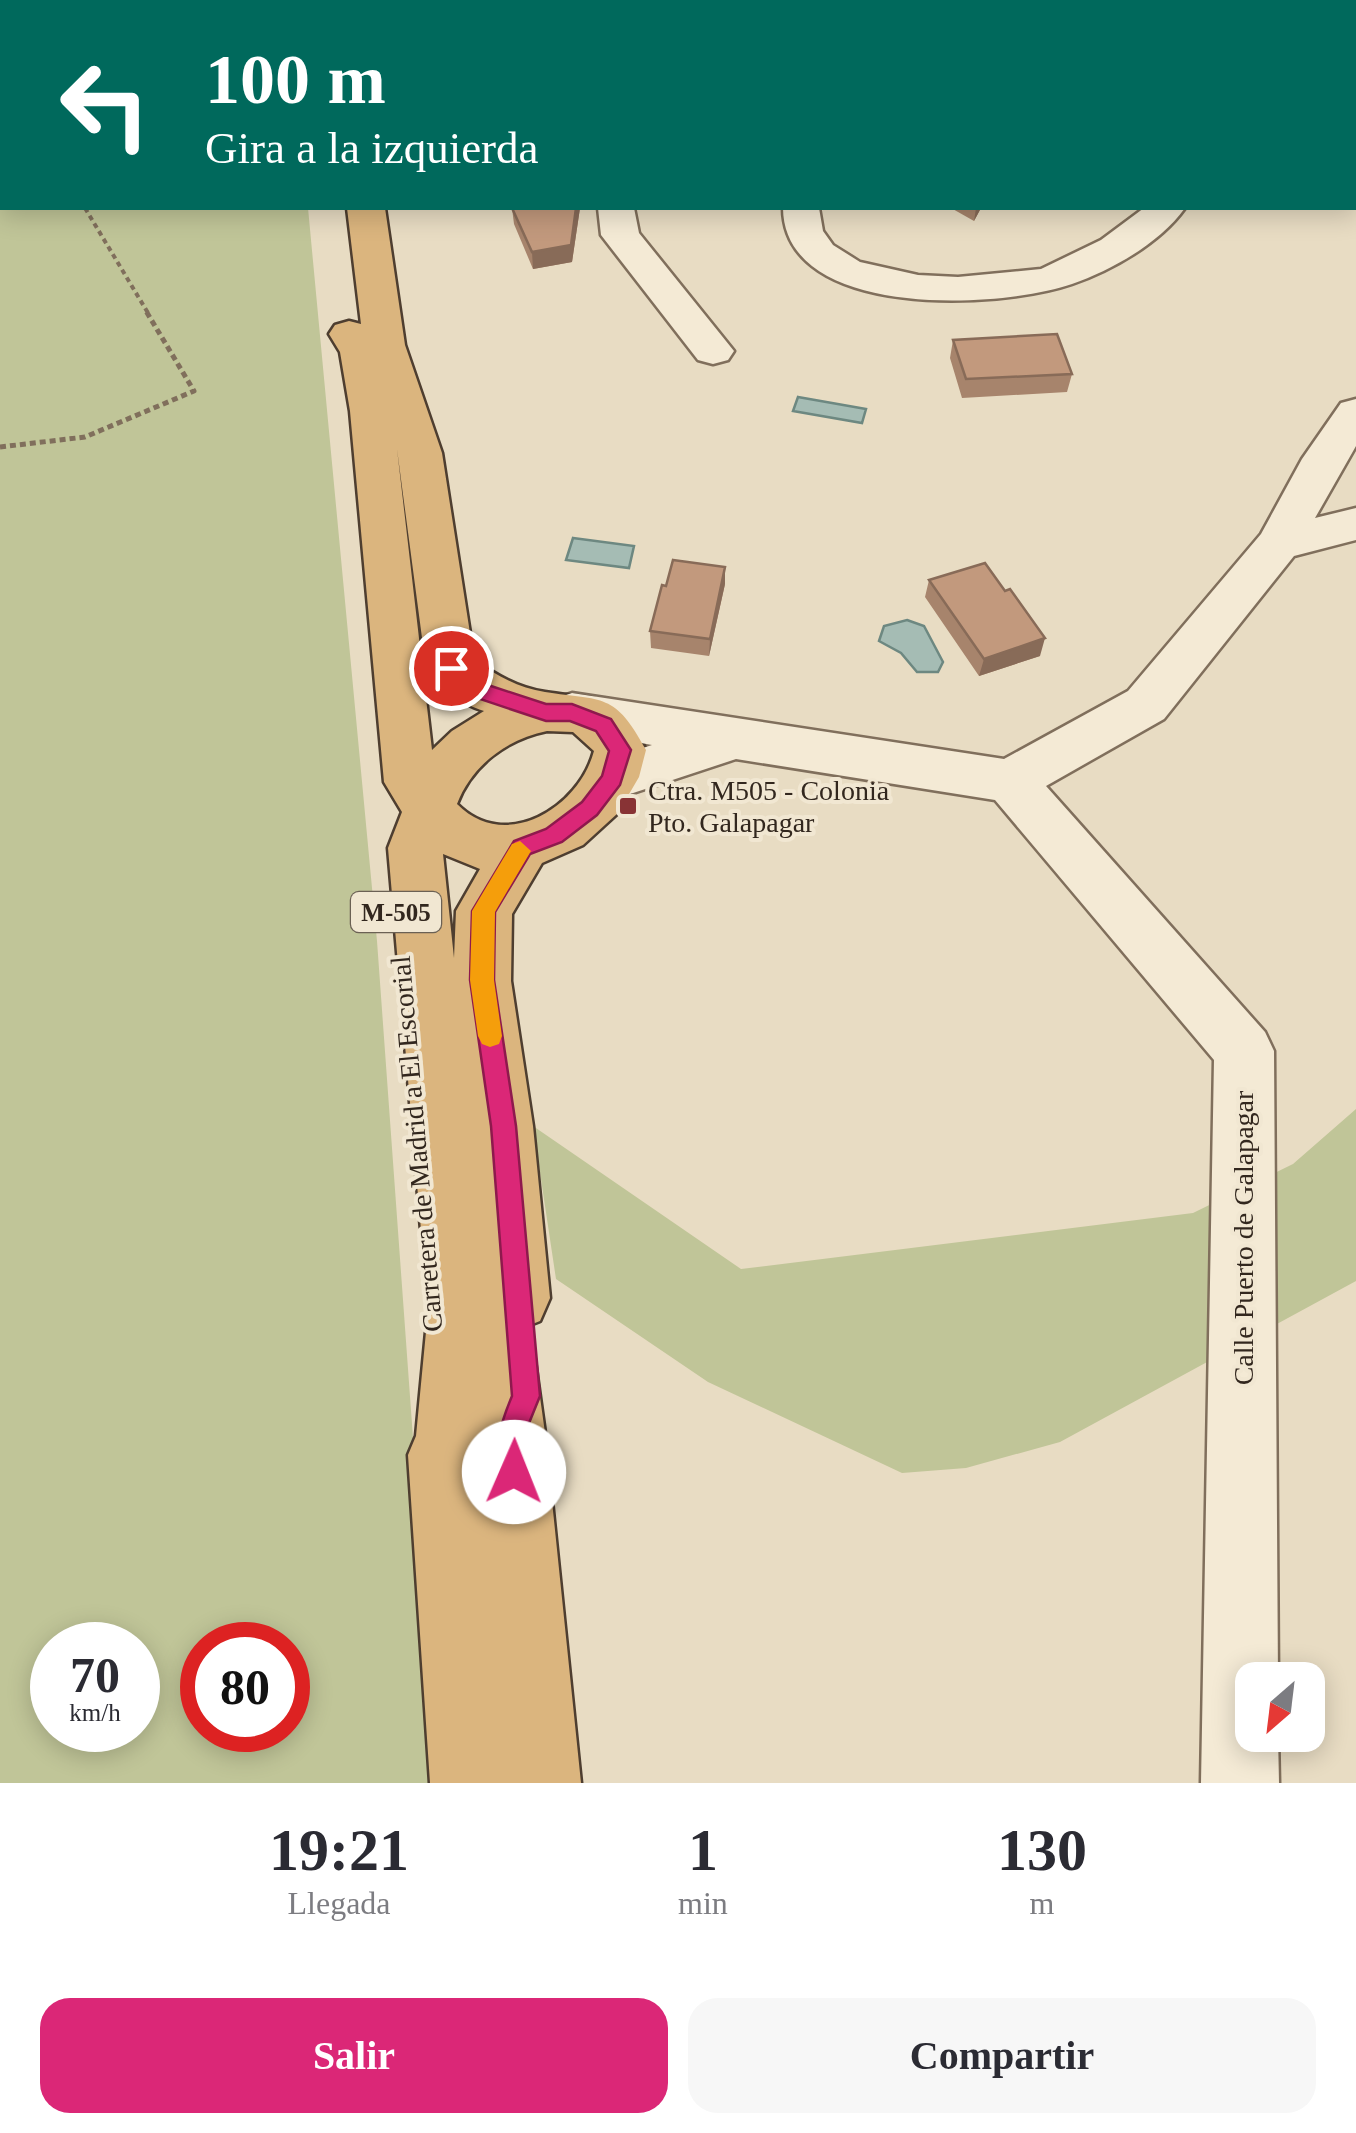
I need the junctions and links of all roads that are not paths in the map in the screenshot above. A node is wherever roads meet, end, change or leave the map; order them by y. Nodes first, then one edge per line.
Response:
1 (333, 210) edge
2 (366, 210) edge
3 (616, 210) edge
4 (801, 210) edge
5 (1164, 210) edge
6 (366, 331) junction
7 (712, 351) dead end
8 (1356, 413) edge
9 (1356, 524) edge
10 (1278, 544) junction
11 (559, 712) junction
12 (741, 737) junction
13 (612, 779) junction
14 (1010, 781) junction
15 (431, 812) junction
16 (522, 848) junction
17 (511, 1433) junction
18 (446, 1490) junction
19 (469, 1783) edge
20 (542, 1783) edge
21 (1240, 1783) edge

1 - 6 highway, Carretera de Madrid a El Escorial / M-505
2 - 6 highway, Carretera de Madrid a El Escorial / M-505
3 - 7 street
4 - 5 street
6 - 11 highway, M-505
6 - 15 highway
6 - 18 highway, Carretera de Madrid a El Escorial / M-505
8 - 10 street
9 - 10 street
10 - 14 street
11 - 12 street
11 - 13 highway
11 - 15 highway
12 - 13 street
12 - 14 street
13 - 16 highway
14 - 21 street, Calle Puerto de Galapagar
15 - 16 highway
15 - 17 highway, Carretera de Madrid a El Escorial / M-505
15 - 18 highway
16 - 17 highway
17 - 20 highway, Carretera de Madrid a El Escorial / M-505
18 - 19 highway, Carretera de Madrid a El Escorial / M-505

